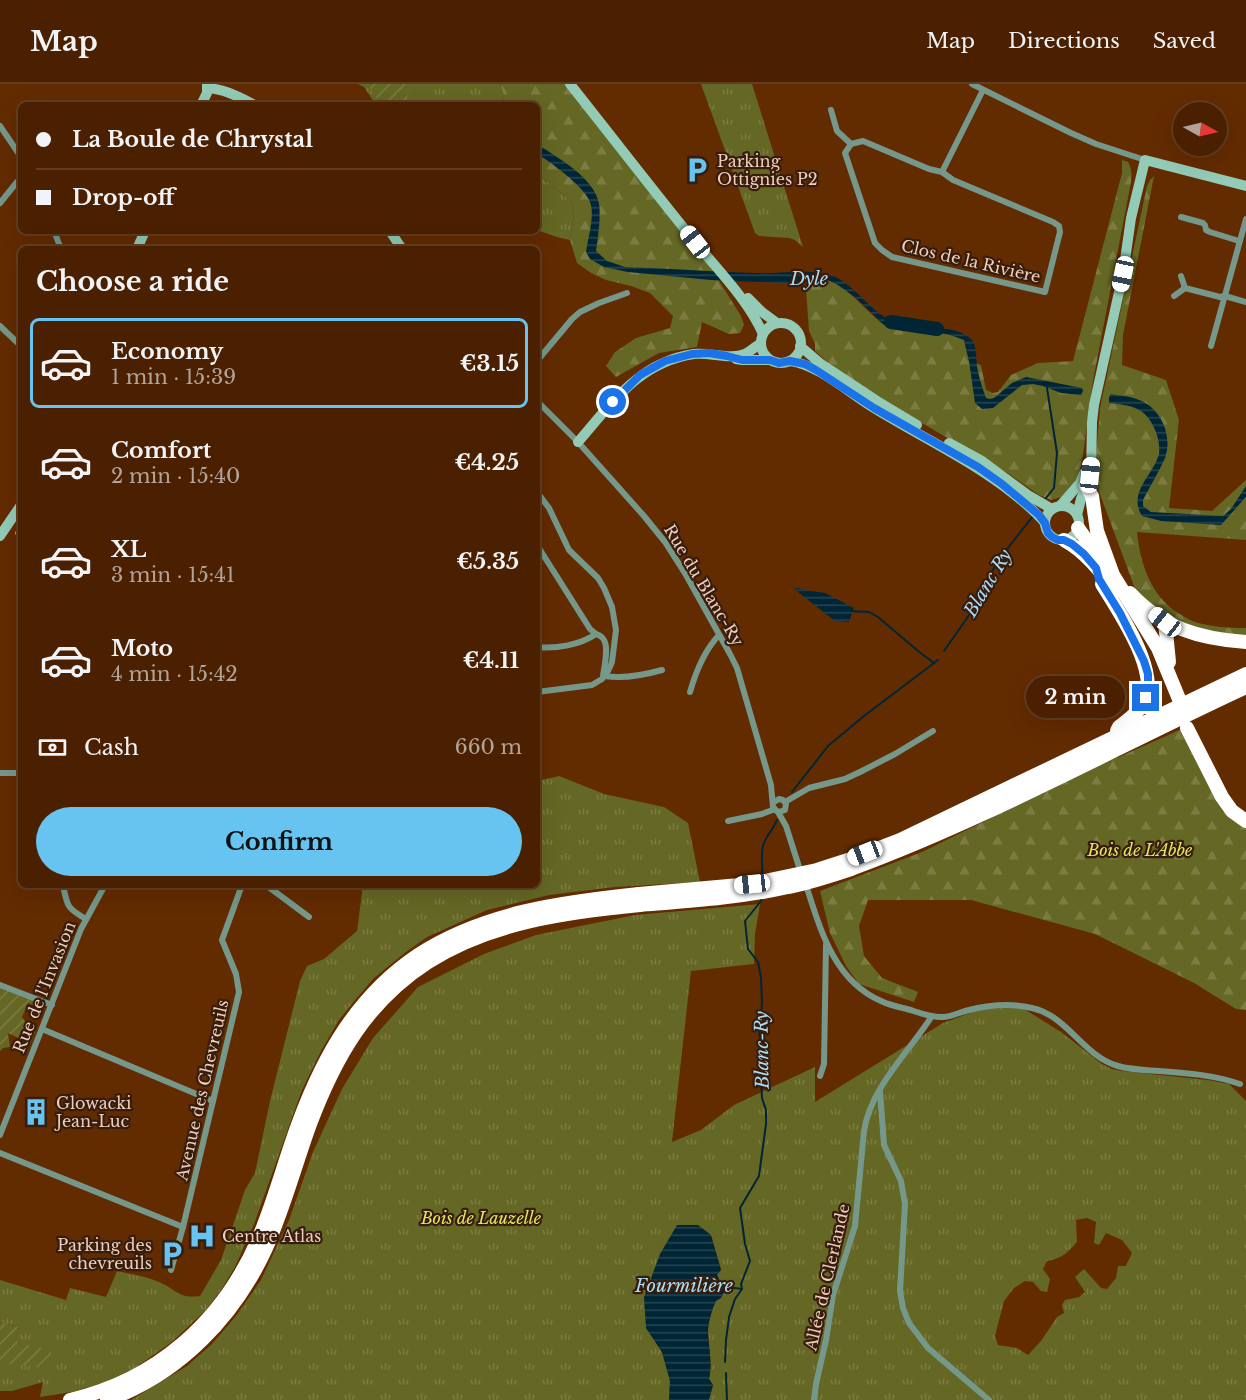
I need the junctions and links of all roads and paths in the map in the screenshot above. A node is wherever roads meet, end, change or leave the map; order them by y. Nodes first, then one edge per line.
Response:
1 (570, 84) edge
2 (972, 84) edge
3 (207, 86) edge
4 (983, 90) junction
5 (202, 102) edge
6 (249, 102) edge
7 (831, 110) dead end
8 (0, 126) edge
9 (851, 144) junction
10 (18, 153) edge
11 (1145, 160) junction
12 (942, 172) junction
13 (18, 182) edge
14 (1246, 186) edge
15 (0, 203) edge
16 (1180, 217) dead end
17 (1246, 219) edge
18 (1239, 241) junction
19 (1180, 276) dead end
20 (734, 287) junction
21 (1185, 288) junction
22 (627, 293) dead end
23 (1174, 296) dead end
24 (1225, 296) junction
25 (1246, 302) edge
26 (777, 323) junction
27 (0, 326) edge
28 (762, 338) junction
29 (18, 343) edge
30 (800, 346) junction
31 (1211, 346) dead end
32 (727, 356) junction
33 (540, 357) edge
34 (770, 360) junction
35 (790, 361) junction
36 (540, 404) edge
37 (578, 442) junction
38 (1091, 452) junction
39 (1086, 486) junction
40 (540, 496) edge
41 (1056, 507) junction
42 (18, 508) edge
43 (1078, 521) junction
44 (1045, 523) junction
45 (0, 536) edge
46 (1064, 540) junction
47 (540, 550) edge
48 (1096, 568) junction
49 (1113, 575) junction
50 (1165, 622) junction
51 (596, 634) junction
52 (719, 635) junction
53 (1246, 642) edge
54 (540, 647) edge
55 (662, 670) dead end
56 (1246, 674) edge
57 (603, 677) junction
58 (1170, 678) junction
59 (1246, 687) edge
60 (540, 692) edge
61 (690, 692) dead end
62 (1246, 697) edge
63 (1207, 705) junction
64 (933, 731) dead end
65 (1114, 737) junction
66 (0, 773) edge
67 (18, 773) edge
68 (771, 786) junction
69 (781, 806) junction
70 (1246, 812) edge
71 (1246, 821) edge
72 (728, 822) dead end
73 (849, 865) junction
74 (64, 888) edge
75 (103, 888) edge
76 (241, 888) edge
77 (270, 888) edge
78 (639, 900) junction
79 (309, 917) dead end
80 (86, 919) junction
81 (826, 944) junction
82 (0, 985) edge
83 (52, 1005) junction
84 (932, 1016) junction
85 (42, 1029) junction
86 (820, 1076) dead end
87 (1240, 1084) dead end
88 (880, 1091) junction
89 (213, 1101) junction
90 (0, 1136) edge
91 (0, 1153) edge
92 (183, 1227) junction
93 (171, 1270) dead end
94 (70, 1400) edge
95 (107, 1400) edge
96 (814, 1400) edge
97 (989, 1400) edge

1 - 20 main road
2 - 4 street
3 - 5 main road
3 - 6 main road
4 - 11 street
4 - 12 street
7 - 9 street
8 - 10 street
9 - 12 street, Clos de la Rivière
9 - 12 street, Clos de la Rivière
11 - 14 main road
11 - 38 main road
13 - 15 street
16 - 18 street
17 - 18 street
18 - 24 street
19 - 21 street
20 - 26 main road
20 - 28 main road
21 - 23 street
21 - 24 street
22 - 33 street
24 - 25 street
24 - 31 street
26 - 28 main road
26 - 30 main road
27 - 29 street
28 - 32 main road
28 - 34 main road
30 - 35 main road
30 - 41 main road
32 - 34 main road
32 - 37 main road
34 - 35 main road
35 - 44 main road
36 - 37 street, Rue du Blanc-Ry
37 - 52 street, Rue du Blanc-Ry
38 - 39 main road
38 - 41 main road
39 - 43 main road
39 - 49 highway
40 - 57 street
41 - 43 main road
41 - 44 main road
42 - 45 main road
43 - 46 main road
43 - 49 highway
44 - 46 main road
46 - 48 highway
47 - 51 street
48 - 58 highway
48 - 65 highway
49 - 50 highway
49 - 58 highway
50 - 53 highway
50 - 58 highway
51 - 54 street
51 - 57 street
52 - 61 street
52 - 68 street, Rue du Blanc-Ry
55 - 57 street
56 - 65 highway
57 - 60 street
59 - 63 highway
62 - 63 highway
63 - 73 highway
64 - 69 street
65 - 73 highway
66 - 67 street
68 - 69 street, Rue du Blanc-Ry
68 - 69 street, Rue du Blanc-Ry
69 - 72 street
69 - 81 street, Rue du Blanc-Ry
70 - 71 highway
73 - 78 highway, bridge
74 - 80 street
75 - 80 street, Rue de l'Invasion
76 - 89 street, Avenue des Chevreuils
77 - 79 street
78 - 94 highway
78 - 95 highway
80 - 83 street, Rue de l'Invasion
81 - 84 street, Rue du Blanc-Ry
81 - 86 street, Rue du Blanc-Ry
82 - 83 street
83 - 85 street, Rue de l'Invasion
84 - 87 street, Rue du Blanc-Ry
84 - 88 street, Allée de Clerlande
85 - 89 street
85 - 90 street, Rue de l'Invasion
88 - 96 street, Allée de Clerlande
88 - 97 street
89 - 92 street, Avenue des Chevreuils
91 - 92 street
92 - 93 street, Avenue des Chevreuils

